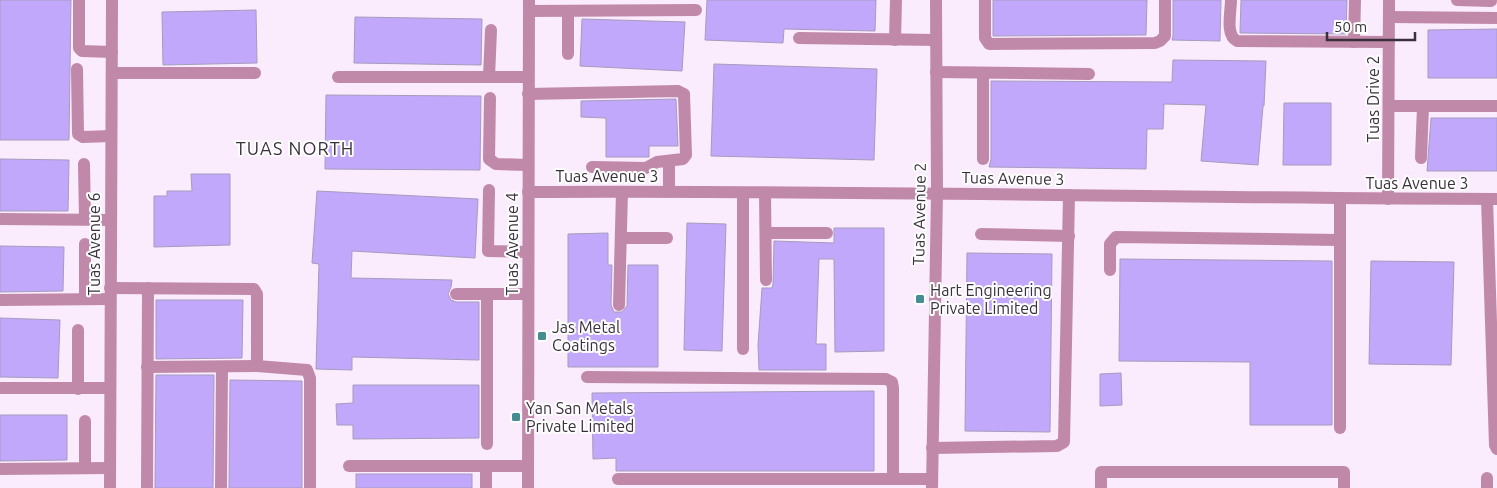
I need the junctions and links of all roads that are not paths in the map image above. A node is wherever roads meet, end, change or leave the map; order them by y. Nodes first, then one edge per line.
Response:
1 (79, 0) edge
2 (112, 0) edge
3 (896, 0) edge
4 (936, 0) edge
5 (985, 0) edge
6 (1165, 0) edge
7 (1231, 0) edge
8 (1355, 0) edge
9 (1390, 0) edge
10 (1457, 0) edge
11 (1491, 1) edge
12 (529, 6) edge
13 (696, 10) dead end
14 (568, 11) junction
15 (1389, 17) junction
16 (1497, 18) edge
17 (491, 30) dead end
18 (799, 38) dead end
19 (895, 40) junction
20 (936, 40) junction
21 (1354, 42) junction
22 (1389, 42) junction
23 (112, 52) junction
24 (568, 54) dead end
25 (77, 69) dead end
26 (936, 72) junction
27 (255, 73) dead end
28 (983, 73) junction
29 (112, 74) junction
30 (1088, 74) dead end
31 (338, 77) dead end
32 (488, 77) junction
33 (528, 77) junction
34 (528, 94) junction
35 (490, 98) dead end
36 (1389, 106) junction
37 (1423, 106) junction
38 (1497, 106) edge
39 (112, 136) junction
40 (1421, 158) dead end
41 (983, 159) dead end
42 (669, 161) junction
43 (84, 164) dead end
44 (528, 165) junction
45 (592, 167) dead end
46 (489, 190) dead end
47 (528, 192) junction
48 (622, 192) junction
49 (669, 192) junction
50 (743, 193) junction
51 (765, 193) junction
52 (937, 193) junction
53 (1069, 195) junction
54 (1340, 199) junction
55 (1388, 199) junction
56 (1492, 199) edge
57 (0, 219) edge
58 (85, 219) junction
59 (111, 220) junction
60 (766, 233) junction
61 (827, 234) dead end
62 (981, 234) dead end
63 (1069, 236) junction
64 (1493, 237) edge
65 (621, 238) junction
66 (667, 238) dead end
67 (1340, 240) junction
68 (85, 244) dead end
69 (528, 252) junction
70 (1110, 270) dead end
71 (766, 280) dead end
72 (148, 288) junction
73 (110, 294) junction
74 (456, 294) dead end
75 (486, 294) junction
76 (528, 294) junction
77 (85, 299) junction
78 (0, 300) edge
79 (619, 305) dead end
80 (78, 330) dead end
81 (743, 349) dead end
82 (257, 366) junction
83 (147, 367) junction
84 (222, 367) junction
85 (587, 378) dead end
86 (0, 388) edge
87 (78, 388) junction
88 (110, 388) junction
89 (85, 421) dead end
90 (1340, 428) dead end
91 (487, 444) dead end
92 (932, 448) junction
93 (1497, 449) edge
94 (349, 466) dead end
95 (486, 466) junction
96 (528, 466) junction
97 (85, 468) junction
98 (110, 468) junction
99 (0, 469) edge
100 (618, 479) dead end
101 (893, 479) junction
102 (932, 484) edge
103 (110, 488) edge
104 (147, 488) edge
105 (221, 488) edge
106 (310, 488) edge
107 (486, 488) edge
108 (528, 488) edge
109 (1101, 488) edge
110 (1344, 488) edge

1 - 23 street
2 - 23 street, Tuas Avenue 6
3 - 19 street
4 - 20 street, Tuas Avenue 2
5 - 6 street
7 - 21 street
8 - 21 street
9 - 15 street, Tuas Drive 2
10 - 11 street
12 - 14 street
12 - 33 street, Tuas Avenue 4
13 - 14 street
14 - 24 street
15 - 16 street
15 - 22 street, Tuas Drive 2
17 - 32 street
18 - 19 street
19 - 20 street
20 - 26 street, Tuas Avenue 2
21 - 22 street
22 - 36 street, Tuas Drive 2
23 - 29 street, Tuas Avenue 6
25 - 39 street
26 - 28 street
26 - 52 street, Tuas Avenue 2
27 - 29 street
28 - 30 street
28 - 41 street
29 - 39 street, Tuas Avenue 6
31 - 32 street
32 - 33 street
33 - 34 street, Tuas Avenue 4
34 - 42 street
34 - 44 street, Tuas Avenue 4
35 - 44 street
36 - 37 street
36 - 55 street, Tuas Drive 2
37 - 38 street
37 - 40 street
39 - 59 street, Tuas Avenue 6
42 - 45 street
42 - 49 street
43 - 58 street
44 - 47 street, Tuas Avenue 4
46 - 69 street
47 - 48 street, Tuas Avenue 3
47 - 69 street, Tuas Avenue 4
48 - 49 street, Tuas Avenue 3
48 - 65 street
49 - 50 street, Tuas Avenue 3
50 - 51 street, Tuas Avenue 3
50 - 81 street
51 - 52 street, Tuas Avenue 3
51 - 60 street
52 - 53 street, Tuas Avenue 3
52 - 92 street, Tuas Avenue 2
53 - 54 street, Tuas Avenue 3
53 - 63 street
54 - 55 street, Tuas Avenue 3
54 - 67 street
55 - 56 street, Tuas Avenue 3
56 - 64 street
57 - 58 street
58 - 59 street
59 - 73 street, Tuas Avenue 6
60 - 61 street
60 - 71 street
62 - 63 street
63 - 92 street
64 - 93 street
65 - 66 street
65 - 79 street
67 - 70 street
67 - 90 street
68 - 77 street
69 - 76 street, Tuas Avenue 4
72 - 73 street
72 - 82 street
72 - 83 street
73 - 77 street
73 - 88 street, Tuas Avenue 6
74 - 75 street
75 - 76 street
75 - 91 street
76 - 96 street, Tuas Avenue 4
77 - 78 street
80 - 87 street
82 - 84 street
82 - 106 street
83 - 84 street
83 - 104 street
84 - 105 street
85 - 101 street
86 - 87 street
87 - 88 street
88 - 98 street, Tuas Avenue 6
89 - 97 street
92 - 102 street, Tuas Avenue 2
94 - 95 street
95 - 96 street
95 - 107 street
96 - 108 street, Tuas Avenue 4
97 - 98 street
97 - 99 street
98 - 103 street, Tuas Avenue 6
100 - 101 street
101 - 102 street
109 - 110 street

